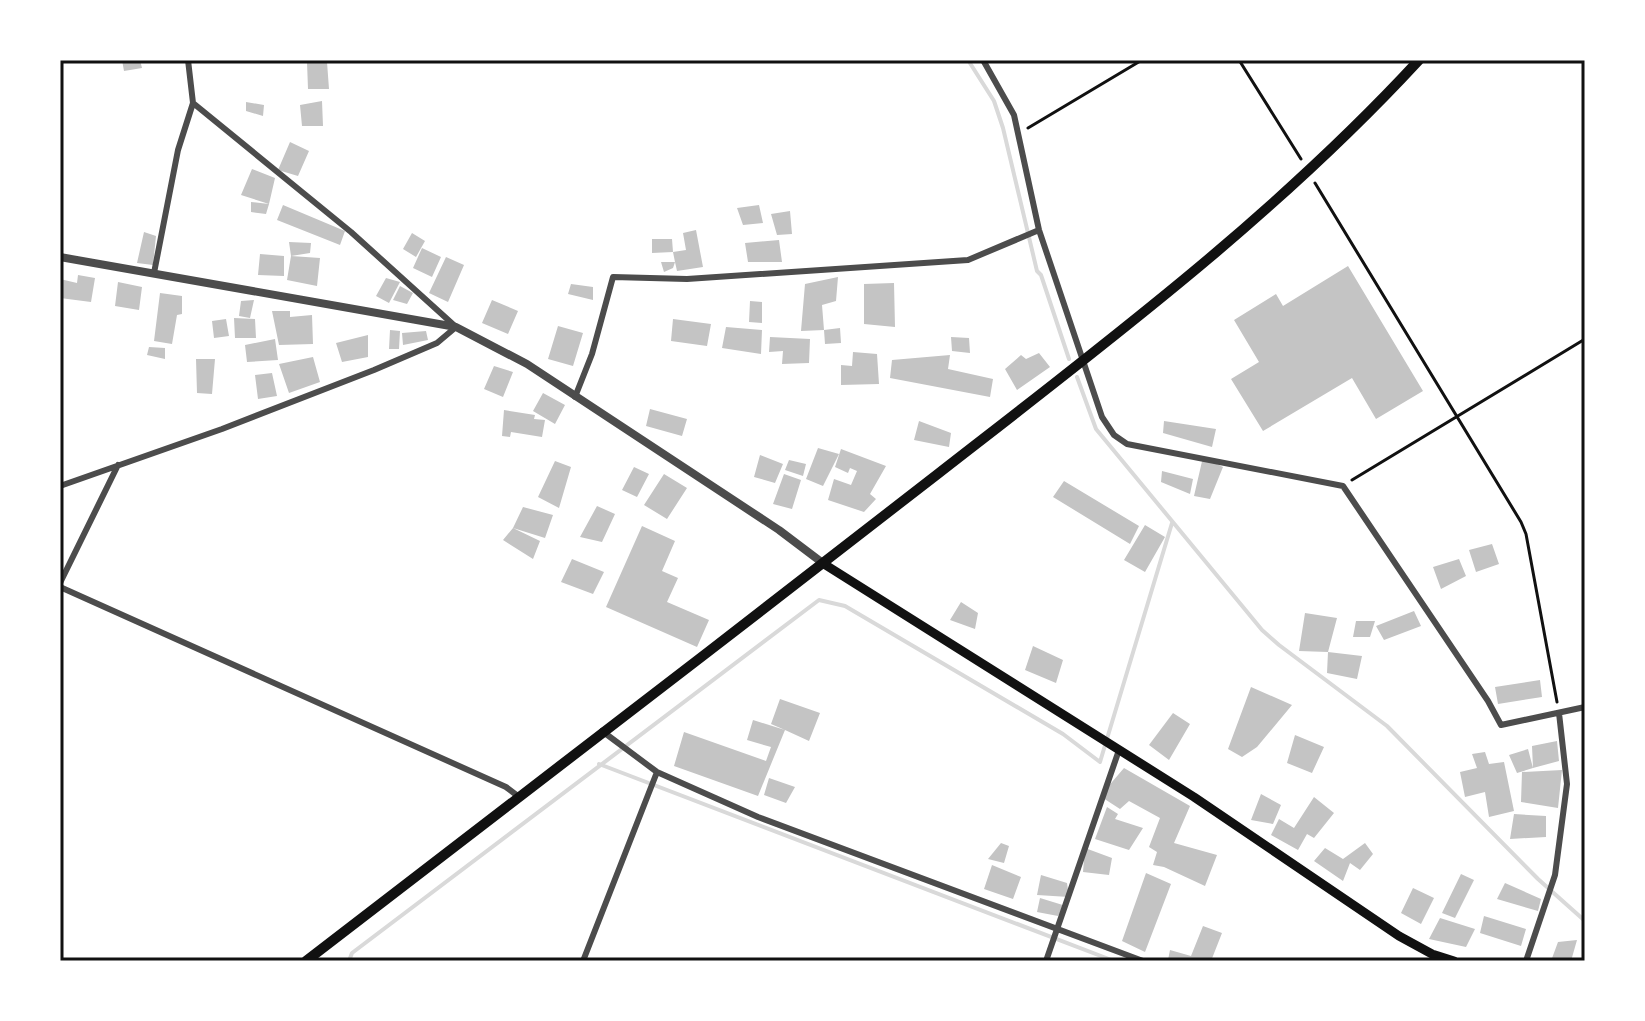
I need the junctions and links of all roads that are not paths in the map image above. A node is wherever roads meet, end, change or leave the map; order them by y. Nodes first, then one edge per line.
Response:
1 (188, 60) edge
2 (983, 60) edge
3 (1419, 60) edge
4 (193, 103) junction
5 (1039, 230) junction
6 (60, 257) edge
7 (154, 273) junction
8 (456, 327) junction
9 (1083, 360) junction
10 (575, 397) junction
11 (118, 465) junction
12 (60, 486) edge
13 (824, 564) junction
14 (60, 585) edge
15 (1585, 707) edge
16 (1559, 713) junction
17 (602, 731) junction
18 (1119, 750) junction
19 (657, 772) junction
20 (519, 797) junction
21 (1059, 928) junction
22 (306, 961) edge
23 (583, 961) edge
24 (1046, 961) edge
25 (1143, 961) edge
26 (1454, 961) edge
27 (1526, 961) edge

1 - 4 street
2 - 5 street
3 - 9 main road
4 - 7 street
4 - 8 street
5 - 9 street
5 - 10 street
6 - 7 street
7 - 8 street
8 - 10 street
8 - 11 street
9 - 13 main road
9 - 16 street
10 - 13 street
11 - 12 street
11 - 14 street
13 - 17 main road
13 - 18 main road
14 - 20 street
15 - 16 street
16 - 27 street
17 - 19 street
17 - 20 main road
18 - 21 street
18 - 26 main road
19 - 21 street
19 - 23 street
20 - 22 main road
21 - 24 street
21 - 25 street

